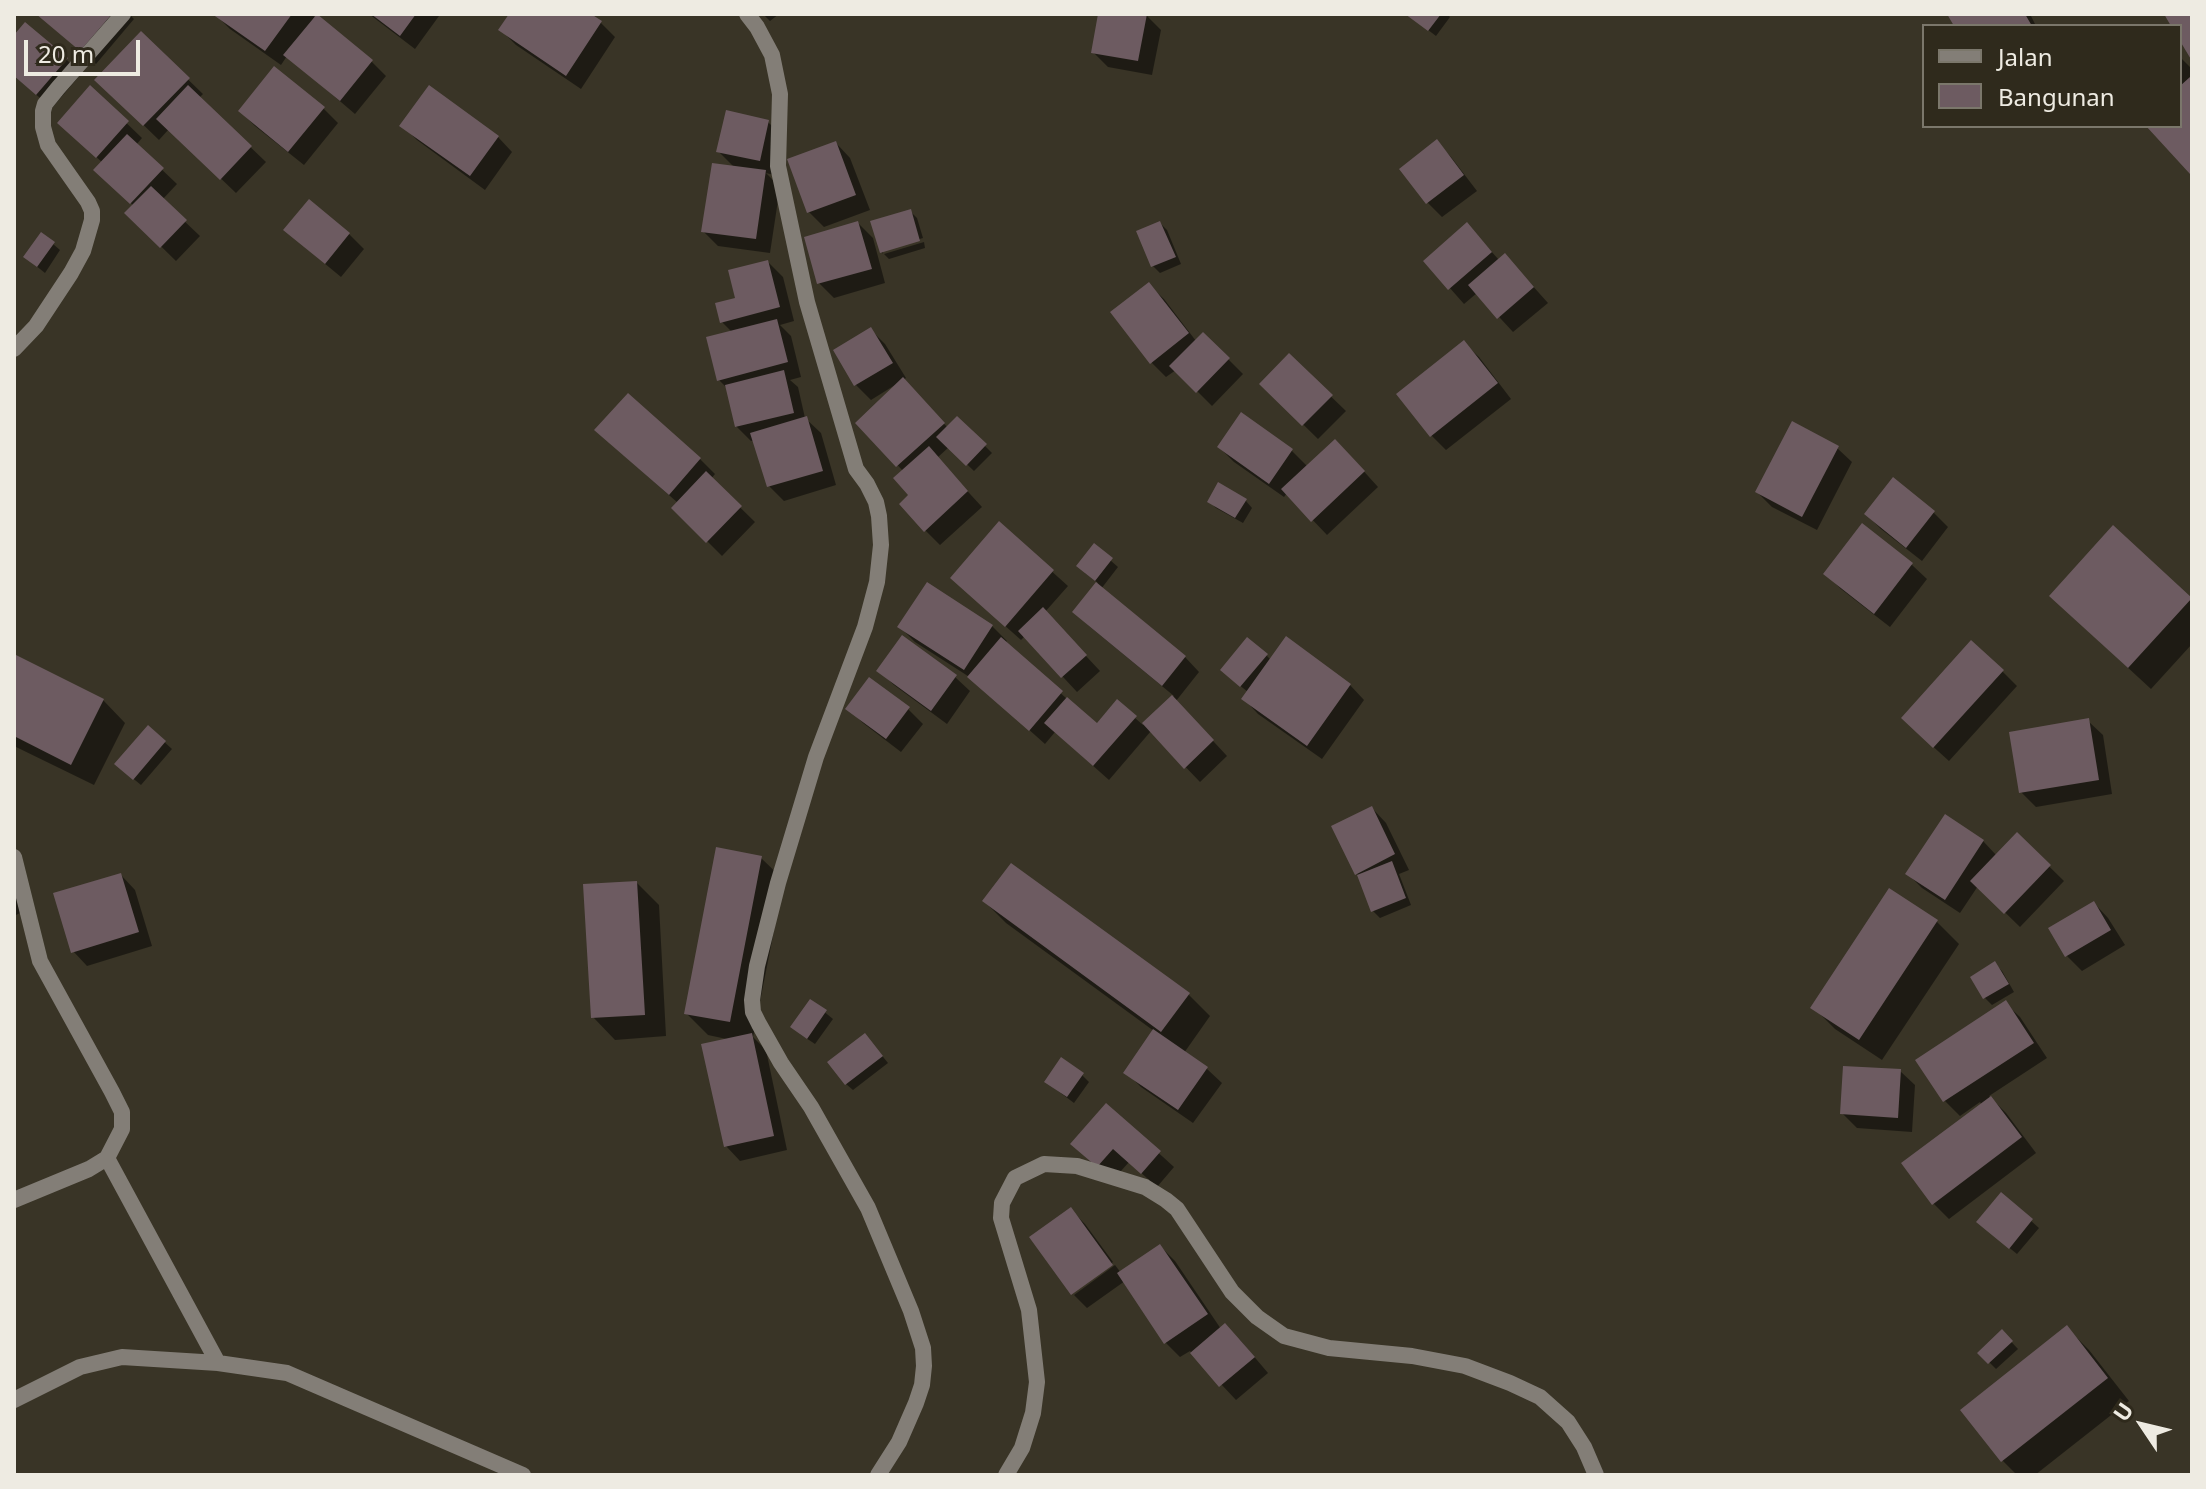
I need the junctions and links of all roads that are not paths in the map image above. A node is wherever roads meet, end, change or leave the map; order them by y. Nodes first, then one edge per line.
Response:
1 (123, 14) edge
2 (747, 14) edge
3 (14, 349) edge
4 (14, 857) edge
5 (107, 1158) junction
6 (14, 1200) edge
7 (218, 1363) junction
8 (14, 1400) edge
9 (523, 1475) edge
10 (878, 1475) edge
11 (1006, 1475) edge
12 (1596, 1475) edge

1 - 3 street
2 - 10 street
4 - 5 street
5 - 6 street
5 - 7 street
7 - 8 street
7 - 9 street
11 - 12 street

